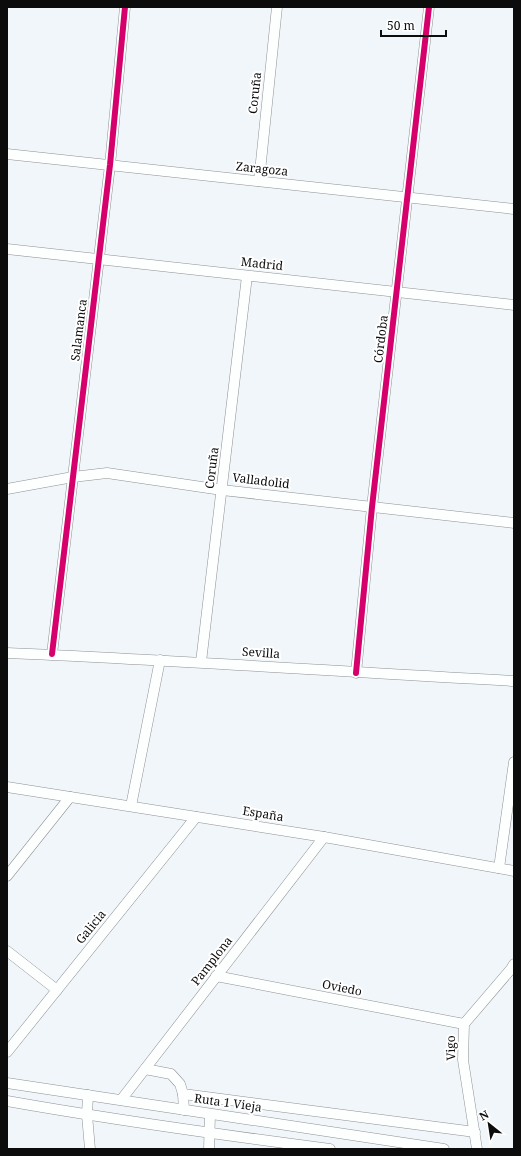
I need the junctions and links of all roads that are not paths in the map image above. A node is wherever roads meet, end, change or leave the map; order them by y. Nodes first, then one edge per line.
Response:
1 (125, 7) edge
2 (277, 7) edge
3 (429, 7) edge
4 (7, 154) edge
5 (110, 165) junction
6 (259, 182) junction
7 (408, 198) junction
8 (514, 210) edge
9 (7, 250) edge
10 (98, 260) junction
11 (247, 276) junction
12 (397, 292) junction
13 (514, 305) edge
14 (73, 476) junction
15 (7, 489) edge
16 (222, 490) junction
17 (372, 507) junction
18 (514, 523) edge
19 (7, 652) edge
20 (52, 654) junction
21 (160, 660) junction
22 (201, 662) junction
23 (356, 673) junction
24 (514, 682) edge
25 (514, 762) edge
26 (7, 786) edge
27 (70, 797) junction
28 (131, 806) junction
29 (196, 817) junction
30 (324, 837) junction
31 (499, 868) junction
32 (514, 871) edge
33 (7, 876) edge
34 (7, 950) edge
35 (514, 964) edge
36 (216, 976) junction
37 (57, 990) junction
38 (464, 1024) junction
39 (7, 1052) edge
40 (145, 1068) junction
41 (7, 1083) edge
42 (183, 1094) junction
43 (88, 1095) junction
44 (121, 1100) junction
45 (7, 1101) edge
46 (184, 1110) junction
47 (210, 1114) junction
48 (87, 1115) junction
49 (330, 1131) junction
50 (475, 1132) junction
51 (209, 1133) junction
52 (90, 1149) edge
53 (209, 1149) edge
54 (331, 1149) edge
55 (444, 1149) edge
56 (477, 1149) edge

1 - 5 street, Salamanca
2 - 6 street, Coruña
3 - 7 street, Córdoba
4 - 5 street, Zaragoza
5 - 6 street, Zaragoza
5 - 10 street, Salamanca
6 - 7 street, Zaragoza
7 - 8 street, Zaragoza
7 - 12 street, Córdoba
9 - 10 street, Madrid
10 - 11 street, Madrid
10 - 14 street, Salamanca
11 - 12 street, Madrid
11 - 16 street, Coruña
12 - 13 street, Madrid
12 - 17 street, Córdoba
14 - 15 street, Valladolid
14 - 16 street, Valladolid
14 - 20 street, Salamanca
16 - 17 street, Valladolid
16 - 22 street, Coruña
17 - 18 street, Valladolid
17 - 23 street, Córdoba
19 - 20 street, Sevilla
20 - 21 street, Sevilla
21 - 22 street, Sevilla
21 - 28 street
22 - 23 street, Sevilla
23 - 24 street, Sevilla
25 - 31 street
26 - 27 street, España
27 - 28 street, España
27 - 33 street
28 - 29 street, España
29 - 30 street, España
29 - 37 street, Galicia
30 - 31 street, España
30 - 36 street, Pamplona
31 - 32 street, España
34 - 37 street
35 - 38 street, Vigo
36 - 38 street, Oviedo
36 - 40 street, Pamplona
37 - 39 street, Galicia
38 - 50 street, Vigo
40 - 42 street
40 - 44 street, Pamplona
41 - 43 street, Ruta 1 Vieja
42 - 46 street
42 - 50 street
43 - 44 street, Ruta 1 Vieja
43 - 48 street
44 - 46 street, Ruta 1 Vieja
45 - 48 street
46 - 47 street, Ruta 1 Vieja
47 - 49 street, Ruta 1 Vieja
47 - 51 street
48 - 51 street
48 - 52 street
49 - 54 street
49 - 55 street, Ruta 1 Vieja
50 - 56 street, Vigo
51 - 53 street
51 - 54 street

